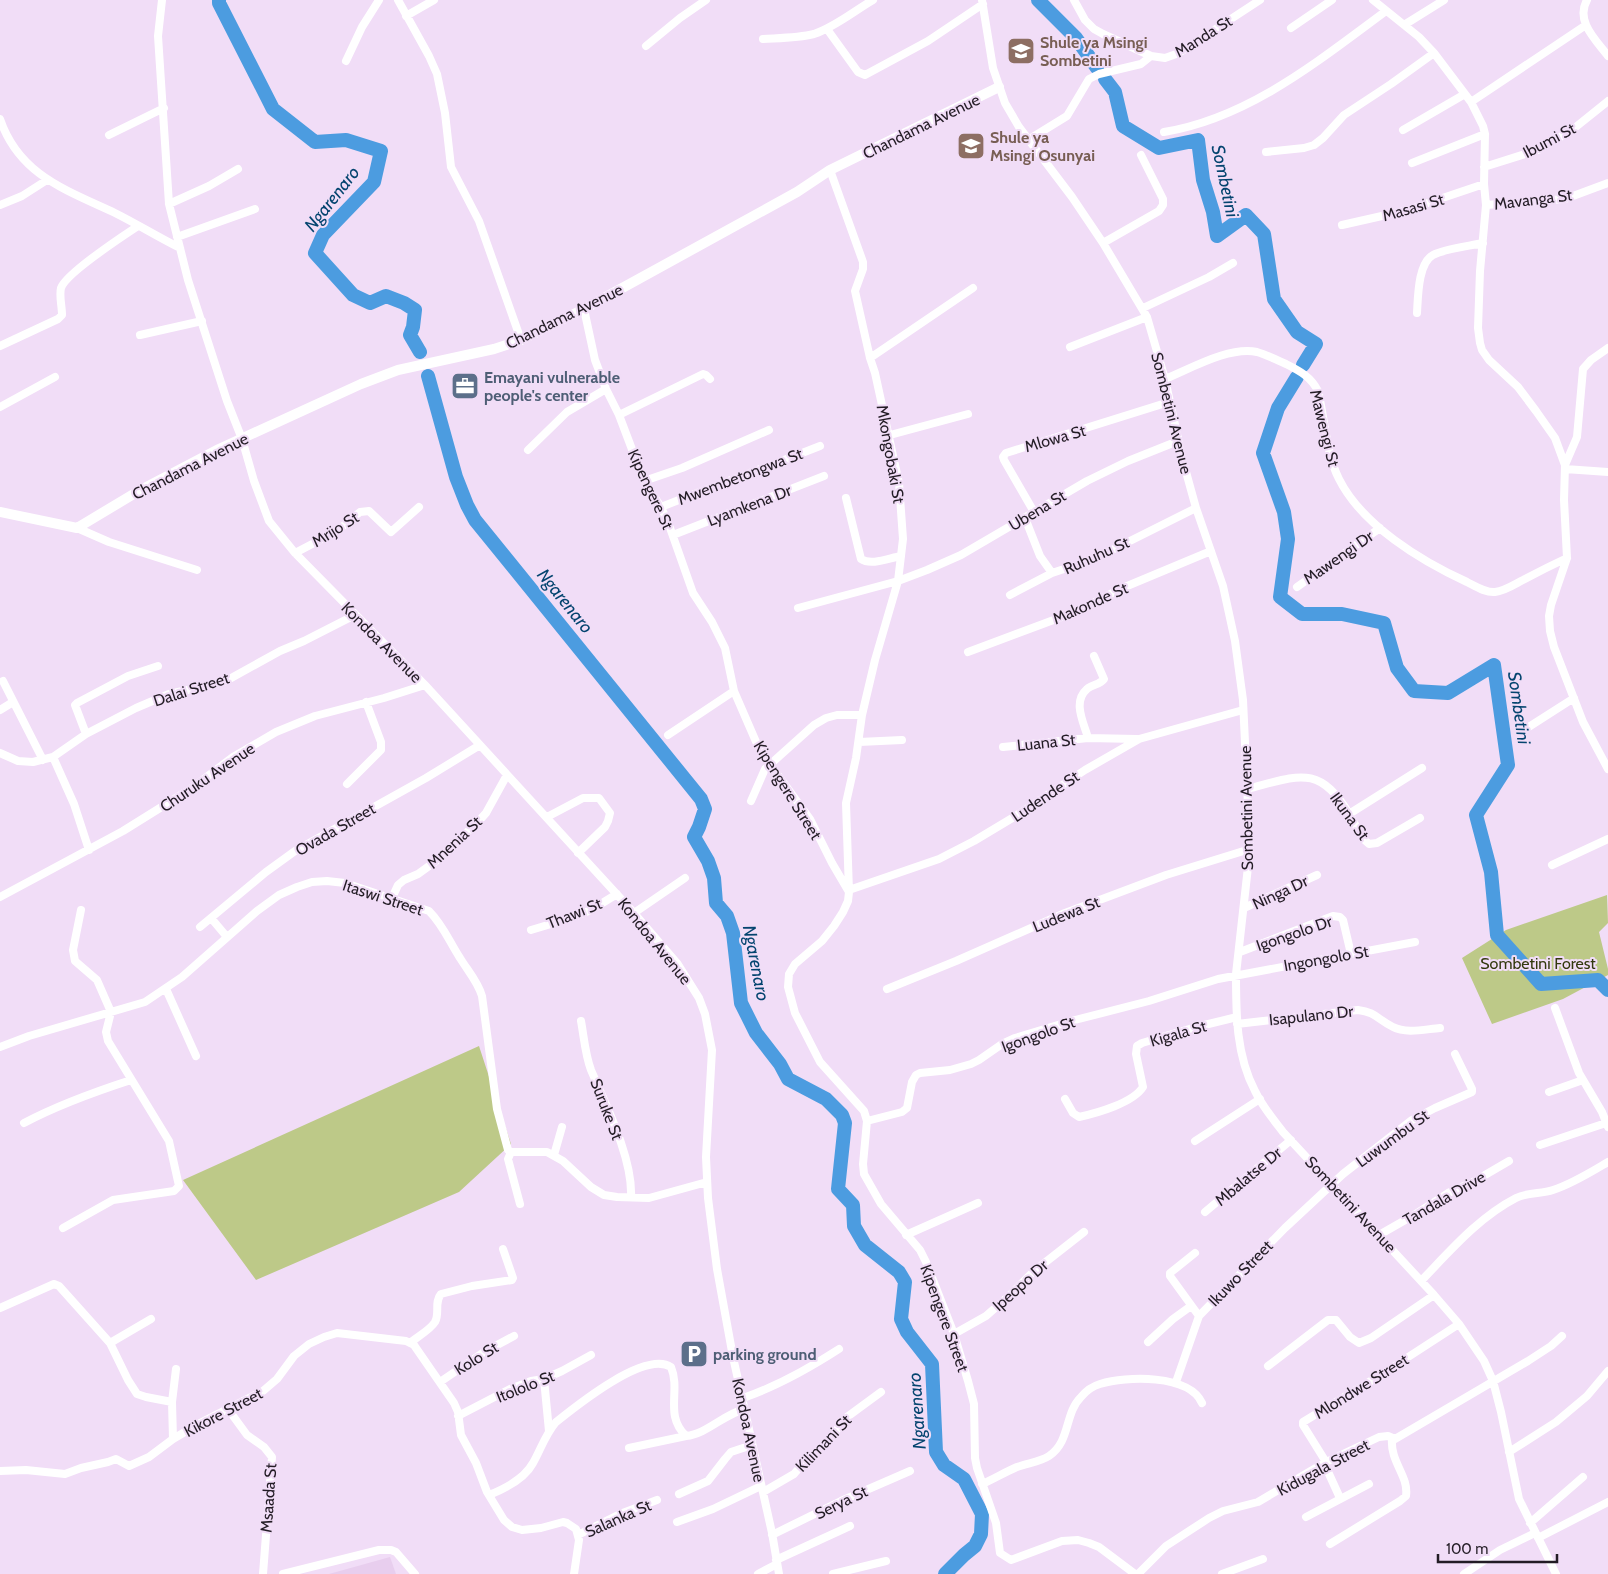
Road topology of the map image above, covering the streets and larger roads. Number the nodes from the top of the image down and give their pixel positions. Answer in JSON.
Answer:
{"nodes":[{"id":1,"x":162,"y":0,"type":"edge"},
{"id":2,"x":379,"y":0,"type":"edge"},
{"id":3,"x":398,"y":0,"type":"edge"},
{"id":4,"x":434,"y":0,"type":"edge"},
{"id":5,"x":706,"y":0,"type":"edge"},
{"id":6,"x":872,"y":0,"type":"edge"},
{"id":7,"x":1074,"y":0,"type":"edge"},
{"id":8,"x":1332,"y":0,"type":"edge"},
{"id":9,"x":1373,"y":0,"type":"edge"},
{"id":10,"x":1444,"y":0,"type":"edge"},
{"id":11,"x":1587,"y":0,"type":"edge"},
{"id":12,"x":1255,"y":1,"type":"edge"},
{"id":13,"x":982,"y":2,"type":"edge"},
{"id":14,"x":1386,"y":11,"type":"junction"},
{"id":15,"x":406,"y":16,"type":"junction"},
{"id":16,"x":1404,"y":25,"type":"junction"},
{"id":17,"x":1586,"y":25,"type":"junction"},
{"id":18,"x":827,"y":28,"type":"junction"},
{"id":19,"x":1291,"y":28,"type":"dead end"},
{"id":20,"x":763,"y":39,"type":"dead end"},
{"id":21,"x":646,"y":46,"type":"dead end"},
{"id":22,"x":1434,"y":53,"type":"junction"},
{"id":23,"x":1151,"y":56,"type":"junction"},
{"id":24,"x":1608,"y":56,"type":"edge"},
{"id":25,"x":346,"y":61,"type":"dead end"},
{"id":26,"x":999,"y":86,"type":"junction"},
{"id":27,"x":1465,"y":94,"type":"junction"},
{"id":28,"x":1608,"y":101,"type":"edge"},
{"id":29,"x":1471,"y":102,"type":"junction"},
{"id":30,"x":164,"y":108,"type":"junction"},
{"id":31,"x":0,"y":119,"type":"edge"},
{"id":32,"x":1403,"y":130,"type":"dead end"},
{"id":33,"x":1164,"y":132,"type":"dead end"},
{"id":34,"x":1485,"y":134,"type":"junction"},
{"id":35,"x":109,"y":135,"type":"dead end"},
{"id":36,"x":3,"y":138,"type":"edge"},
{"id":37,"x":1028,"y":140,"type":"junction"},
{"id":38,"x":1266,"y":152,"type":"dead end"},
{"id":39,"x":1141,"y":155,"type":"dead end"},
{"id":40,"x":1412,"y":163,"type":"dead end"},
{"id":41,"x":1484,"y":167,"type":"junction"},
{"id":42,"x":238,"y":169,"type":"dead end"},
{"id":43,"x":830,"y":170,"type":"junction"},
{"id":44,"x":48,"y":180,"type":"junction"},
{"id":45,"x":1608,"y":182,"type":"edge"},
{"id":46,"x":1484,"y":184,"type":"junction"},
{"id":47,"x":170,"y":204,"type":"junction"},
{"id":48,"x":0,"y":205,"type":"edge"},
{"id":49,"x":1486,"y":205,"type":"junction"},
{"id":50,"x":255,"y":209,"type":"dead end"},
{"id":51,"x":1342,"y":225,"type":"dead end"},
{"id":52,"x":138,"y":226,"type":"junction"},
{"id":53,"x":177,"y":237,"type":"junction"},
{"id":54,"x":1103,"y":243,"type":"junction"},
{"id":55,"x":1483,"y":243,"type":"junction"},
{"id":56,"x":180,"y":248,"type":"junction"},
{"id":57,"x":1233,"y":263,"type":"dead end"},
{"id":58,"x":974,"y":288,"type":"dead end"},
{"id":59,"x":1143,"y":308,"type":"junction"},
{"id":60,"x":584,"y":309,"type":"junction"},
{"id":61,"x":1416,"y":313,"type":"dead end"},
{"id":62,"x":1147,"y":317,"type":"junction"},
{"id":63,"x":202,"y":321,"type":"junction"},
{"id":64,"x":140,"y":335,"type":"dead end"},
{"id":65,"x":521,"y":340,"type":"junction"},
{"id":66,"x":0,"y":346,"type":"edge"},
{"id":67,"x":1070,"y":347,"type":"dead end"},
{"id":68,"x":1608,"y":348,"type":"edge"},
{"id":69,"x":870,"y":358,"type":"junction"},
{"id":70,"x":55,"y":377,"type":"dead end"},
{"id":71,"x":710,"y":379,"type":"dead end"},
{"id":72,"x":1165,"y":379,"type":"junction"},
{"id":73,"x":606,"y":389,"type":"junction"},
{"id":74,"x":1169,"y":402,"type":"junction"},
{"id":75,"x":0,"y":407,"type":"edge"},
{"id":76,"x":968,"y":414,"type":"dead end"},
{"id":77,"x":619,"y":415,"type":"junction"},
{"id":78,"x":769,"y":430,"type":"dead end"},
{"id":79,"x":890,"y":435,"type":"junction"},
{"id":80,"x":242,"y":439,"type":"junction"},
{"id":81,"x":1178,"y":441,"type":"junction"},
{"id":82,"x":820,"y":446,"type":"dead end"},
{"id":83,"x":528,"y":450,"type":"dead end"},
{"id":84,"x":1565,"y":467,"type":"junction"},
{"id":85,"x":1608,"y":472,"type":"edge"},
{"id":86,"x":824,"y":476,"type":"dead end"},
{"id":87,"x":644,"y":481,"type":"junction"},
{"id":88,"x":846,"y":498,"type":"dead end"},
{"id":89,"x":419,"y":507,"type":"dead end"},
{"id":90,"x":661,"y":507,"type":"junction"},
{"id":91,"x":1196,"y":508,"type":"junction"},
{"id":92,"x":0,"y":512,"type":"edge"},
{"id":93,"x":1034,"y":512,"type":"junction"},
{"id":94,"x":1025,"y":518,"type":"junction"},
{"id":95,"x":77,"y":528,"type":"junction"},
{"id":96,"x":1380,"y":528,"type":"junction"},
{"id":97,"x":673,"y":535,"type":"junction"},
{"id":98,"x":1211,"y":551,"type":"junction"},
{"id":99,"x":295,"y":553,"type":"junction"},
{"id":100,"x":901,"y":556,"type":"junction"},
{"id":101,"x":1567,"y":558,"type":"junction"},
{"id":102,"x":198,"y":570,"type":"dead end"},
{"id":103,"x":1052,"y":573,"type":"junction"},
{"id":104,"x":898,"y":581,"type":"junction"},
{"id":105,"x":1297,"y":587,"type":"dead end"},
{"id":106,"x":1010,"y":595,"type":"dead end"},
{"id":107,"x":798,"y":608,"type":"dead end"},
{"id":108,"x":355,"y":615,"type":"junction"},
{"id":109,"x":720,"y":637,"type":"joint"},
{"id":110,"x":968,"y":652,"type":"dead end"},
{"id":111,"x":1094,"y":656,"type":"dead end"},
{"id":112,"x":158,"y":666,"type":"dead end"},
{"id":113,"x":3,"y":681,"type":"dead end"},
{"id":114,"x":425,"y":685,"type":"junction"},
{"id":115,"x":734,"y":691,"type":"junction"},
{"id":116,"x":1574,"y":698,"type":"junction"},
{"id":117,"x":12,"y":702,"type":"junction"},
{"id":118,"x":366,"y":702,"type":"junction"},
{"id":119,"x":0,"y":710,"type":"edge"},
{"id":120,"x":1243,"y":710,"type":"junction"},
{"id":121,"x":862,"y":714,"type":"junction"},
{"id":122,"x":1521,"y":732,"type":"dead end"},
{"id":123,"x":86,"y":734,"type":"junction"},
{"id":124,"x":668,"y":735,"type":"dead end"},
{"id":125,"x":1088,"y":738,"type":"junction"},
{"id":126,"x":1139,"y":739,"type":"junction"},
{"id":127,"x":902,"y":740,"type":"dead end"},
{"id":128,"x":859,"y":742,"type":"junction"},
{"id":129,"x":480,"y":745,"type":"junction"},
{"id":130,"x":1003,"y":747,"type":"dead end"},
{"id":131,"x":0,"y":752,"type":"edge"},
{"id":132,"x":53,"y":756,"type":"junction"},
{"id":133,"x":43,"y":760,"type":"junction"},
{"id":134,"x":770,"y":765,"type":"junction"},
{"id":135,"x":1422,"y":768,"type":"dead end"},
{"id":136,"x":1608,"y":769,"type":"edge"},
{"id":137,"x":507,"y":775,"type":"junction"},
{"id":138,"x":347,"y":784,"type":"dead end"},
{"id":139,"x":1247,"y":789,"type":"junction"},
{"id":140,"x":751,"y":801,"type":"dead end"},
{"id":141,"x":1349,"y":814,"type":"junction"},
{"id":142,"x":547,"y":818,"type":"junction"},
{"id":143,"x":1420,"y":818,"type":"dead end"},
{"id":144,"x":1608,"y":839,"type":"edge"},
{"id":145,"x":1250,"y":848,"type":"junction"},
{"id":146,"x":89,"y":850,"type":"junction"},
{"id":147,"x":578,"y":853,"type":"junction"},
{"id":148,"x":1552,"y":865,"type":"dead end"},
{"id":149,"x":1316,"y":875,"type":"dead end"},
{"id":150,"x":685,"y":878,"type":"dead end"},
{"id":151,"x":849,"y":891,"type":"junction"},
{"id":152,"x":617,"y":894,"type":"junction"},
{"id":153,"x":0,"y":897,"type":"edge"},
{"id":154,"x":392,"y":898,"type":"junction"},
{"id":155,"x":1244,"y":908,"type":"junction"},
{"id":156,"x":81,"y":910,"type":"dead end"},
{"id":157,"x":634,"y":913,"type":"junction"},
{"id":158,"x":211,"y":918,"type":"junction"},
{"id":159,"x":200,"y":927,"type":"dead end"},
{"id":160,"x":531,"y":930,"type":"dead end"},
{"id":161,"x":227,"y":937,"type":"junction"},
{"id":162,"x":1415,"y":942,"type":"dead end"},
{"id":163,"x":1240,"y":952,"type":"junction"},
{"id":164,"x":1350,"y":954,"type":"junction"},
{"id":165,"x":1236,"y":974,"type":"junction"},
{"id":166,"x":166,"y":989,"type":"junction"},
{"id":167,"x":886,"y":989,"type":"dead end"},
{"id":168,"x":1555,"y":1008,"type":"dead end"},
{"id":169,"x":111,"y":1012,"type":"junction"},
{"id":170,"x":1237,"y":1020,"type":"junction"},
{"id":171,"x":581,"y":1021,"type":"dead end"},
{"id":172,"x":1440,"y":1028,"type":"dead end"},
{"id":173,"x":0,"y":1047,"type":"edge"},
{"id":174,"x":1455,"y":1054,"type":"dead end"},
{"id":175,"x":196,"y":1056,"type":"dead end"},
{"id":176,"x":131,"y":1080,"type":"junction"},
{"id":177,"x":1583,"y":1080,"type":"junction"},
{"id":178,"x":1549,"y":1092,"type":"dead end"},
{"id":179,"x":1065,"y":1099,"type":"dead end"},
{"id":180,"x":1260,"y":1099,"type":"junction"},
{"id":181,"x":867,"y":1121,"type":"junction"},
{"id":182,"x":24,"y":1123,"type":"dead end"},
{"id":183,"x":1607,"y":1125,"type":"edge"},
{"id":184,"x":562,"y":1127,"type":"dead end"},
{"id":185,"x":1291,"y":1140,"type":"junction"},
{"id":186,"x":1195,"y":1141,"type":"dead end"},
{"id":187,"x":1540,"y":1145,"type":"dead end"},
{"id":188,"x":511,"y":1152,"type":"junction"},
{"id":189,"x":554,"y":1155,"type":"junction"},
{"id":190,"x":1509,"y":1161,"type":"dead end"},
{"id":191,"x":1607,"y":1166,"type":"edge"},
{"id":192,"x":707,"y":1182,"type":"junction"},
{"id":193,"x":1332,"y":1183,"type":"junction"},
{"id":194,"x":631,"y":1197,"type":"junction"},
{"id":195,"x":978,"y":1203,"type":"dead end"},
{"id":196,"x":520,"y":1204,"type":"dead end"},
{"id":197,"x":1205,"y":1212,"type":"dead end"},
{"id":198,"x":62,"y":1228,"type":"dead end"},
{"id":199,"x":1084,"y":1232,"type":"dead end"},
{"id":200,"x":906,"y":1235,"type":"junction"},
{"id":201,"x":1379,"y":1235,"type":"junction"},
{"id":202,"x":503,"y":1249,"type":"dead end"},
{"id":203,"x":1195,"y":1253,"type":"dead end"},
{"id":204,"x":1421,"y":1281,"type":"junction"},
{"id":205,"x":1434,"y":1295,"type":"junction"},
{"id":206,"x":1191,"y":1306,"type":"junction"},
{"id":207,"x":0,"y":1308,"type":"edge"},
{"id":208,"x":1199,"y":1316,"type":"junction"},
{"id":209,"x":151,"y":1319,"type":"dead end"},
{"id":210,"x":1459,"y":1324,"type":"junction"},
{"id":211,"x":954,"y":1334,"type":"junction"},
{"id":212,"x":514,"y":1336,"type":"dead end"},
{"id":213,"x":1562,"y":1336,"type":"dead end"},
{"id":214,"x":110,"y":1342,"type":"junction"},
{"id":215,"x":410,"y":1342,"type":"junction"},
{"id":216,"x":1148,"y":1342,"type":"dead end"},
{"id":217,"x":839,"y":1349,"type":"dead end"},
{"id":218,"x":591,"y":1355,"type":"dead end"},
{"id":219,"x":1268,"y":1366,"type":"dead end"},
{"id":220,"x":176,"y":1369,"type":"dead end"},
{"id":221,"x":1608,"y":1371,"type":"edge"},
{"id":222,"x":544,"y":1380,"type":"junction"},
{"id":223,"x":1493,"y":1381,"type":"junction"},
{"id":224,"x":440,"y":1382,"type":"junction"},
{"id":225,"x":1176,"y":1382,"type":"junction"},
{"id":226,"x":881,"y":1392,"type":"dead end"},
{"id":227,"x":743,"y":1398,"type":"junction"},
{"id":228,"x":172,"y":1402,"type":"junction"},
{"id":229,"x":1202,"y":1403,"type":"dead end"},
{"id":230,"x":745,"y":1409,"type":"junction"},
{"id":231,"x":228,"y":1410,"type":"junction"},
{"id":232,"x":458,"y":1416,"type":"junction"},
{"id":233,"x":549,"y":1431,"type":"junction"},
{"id":234,"x":686,"y":1436,"type":"junction"},
{"id":235,"x":173,"y":1439,"type":"junction"},
{"id":236,"x":1392,"y":1439,"type":"junction"},
{"id":237,"x":752,"y":1445,"type":"junction"},
{"id":238,"x":628,"y":1448,"type":"dead end"},
{"id":239,"x":1508,"y":1452,"type":"junction"},
{"id":240,"x":1325,"y":1462,"type":"junction"},
{"id":241,"x":0,"y":1471,"type":"edge"},
{"id":242,"x":910,"y":1472,"type":"dead end"},
{"id":243,"x":1582,"y":1477,"type":"dead end"},
{"id":244,"x":982,"y":1484,"type":"junction"},
{"id":245,"x":1369,"y":1484,"type":"dead end"},
{"id":246,"x":762,"y":1489,"type":"junction"},
{"id":247,"x":679,"y":1494,"type":"dead end"},
{"id":248,"x":489,"y":1495,"type":"junction"},
{"id":249,"x":1340,"y":1498,"type":"junction"},
{"id":250,"x":657,"y":1500,"type":"dead end"},
{"id":251,"x":1608,"y":1502,"type":"edge"},
{"id":252,"x":1306,"y":1517,"type":"dead end"},
{"id":253,"x":677,"y":1522,"type":"dead end"},
{"id":254,"x":1530,"y":1523,"type":"junction"},
{"id":255,"x":850,"y":1526,"type":"dead end"},
{"id":256,"x":578,"y":1535,"type":"junction"},
{"id":257,"x":772,"y":1536,"type":"junction"},
{"id":258,"x":1536,"y":1536,"type":"junction"},
{"id":259,"x":1330,"y":1544,"type":"dead end"},
{"id":260,"x":1263,"y":1559,"type":"dead end"},
{"id":261,"x":886,"y":1561,"type":"dead end"},
{"id":262,"x":777,"y":1562,"type":"junction"},
{"id":263,"x":263,"y":1574,"type":"edge"},
{"id":264,"x":283,"y":1574,"type":"edge"},
{"id":265,"x":415,"y":1574,"type":"edge"},
{"id":266,"x":574,"y":1574,"type":"edge"},
{"id":267,"x":758,"y":1574,"type":"edge"},
{"id":268,"x":779,"y":1574,"type":"edge"},
{"id":269,"x":833,"y":1574,"type":"edge"},
{"id":270,"x":1136,"y":1574,"type":"edge"},
{"id":271,"x":1222,"y":1574,"type":"edge"},
{"id":272,"x":1464,"y":1574,"type":"edge"},
{"id":273,"x":1556,"y":1574,"type":"edge"}],
"edges":[{"from":1,"to":30,"type":"street","name":"Kondoa Avenue"},
{"from":2,"to":25,"type":"street"},
{"from":3,"to":15,"type":"street"},
{"from":4,"to":15,"type":"street"},
{"from":5,"to":21,"type":"street"},
{"from":6,"to":18,"type":"street"},
{"from":7,"to":23,"type":"street","name":"Manda St"},
{"from":8,"to":19,"type":"street"},
{"from":9,"to":14,"type":"street"},
{"from":10,"to":16,"type":"street"},
{"from":11,"to":17,"type":"street"},
{"from":12,"to":23,"type":"street","name":"Manda St"},
{"from":13,"to":18,"type":"street"},
{"from":13,"to":26,"type":"street","name":"Sombetini Avenue"},
{"from":14,"to":16,"type":"street"},
{"from":14,"to":33,"type":"street"},
{"from":15,"to":65,"type":"street"},
{"from":16,"to":22,"type":"street"},
{"from":17,"to":24,"type":"street"},
{"from":17,"to":29,"type":"street"},
{"from":18,"to":20,"type":"street"},
{"from":22,"to":27,"type":"street"},
{"from":22,"to":38,"type":"street"},
{"from":23,"to":37,"type":"street"},
{"from":26,"to":37,"type":"street","name":"Sombetini Avenue"},
{"from":26,"to":43,"type":"street","name":"Chandama Avenue"},
{"from":27,"to":29,"type":"street"},
{"from":27,"to":32,"type":"street"},
{"from":28,"to":41,"type":"street","name":"Ibumi St"},
{"from":29,"to":34,"type":"street"},
{"from":30,"to":35,"type":"street"},
{"from":30,"to":47,"type":"street","name":"Kondoa Avenue"},
{"from":31,"to":36,"type":"street"},
{"from":34,"to":40,"type":"street"},
{"from":34,"to":41,"type":"street"},
{"from":36,"to":44,"type":"street"},
{"from":37,"to":54,"type":"street","name":"Sombetini Avenue"},
{"from":39,"to":54,"type":"street"},
{"from":41,"to":46,"type":"street"},
{"from":42,"to":47,"type":"street"},
{"from":43,"to":60,"type":"street","name":"Chandama Avenue"},
{"from":43,"to":69,"type":"street","name":"Mkongobaki St"},
{"from":44,"to":48,"type":"street"},
{"from":44,"to":52,"type":"street"},
{"from":45,"to":49,"type":"street","name":"Mavanga St"},
{"from":46,"to":49,"type":"street"},
{"from":46,"to":51,"type":"street","name":"Masasi St"},
{"from":47,"to":53,"type":"street","name":"Kondoa Avenue"},
{"from":49,"to":55,"type":"street"},
{"from":50,"to":53,"type":"street"},
{"from":52,"to":56,"type":"street"},
{"from":52,"to":66,"type":"street"},
{"from":53,"to":56,"type":"street","name":"Kondoa Avenue"},
{"from":54,"to":59,"type":"street","name":"Sombetini Avenue"},
{"from":55,"to":61,"type":"street"},
{"from":55,"to":84,"type":"street"},
{"from":56,"to":63,"type":"street","name":"Kondoa Avenue"},
{"from":57,"to":59,"type":"street"},
{"from":58,"to":69,"type":"street"},
{"from":59,"to":62,"type":"street","name":"Sombetini Avenue"},
{"from":60,"to":65,"type":"street","name":"Chandama Avenue"},
{"from":60,"to":73,"type":"street","name":"Kipengere St"},
{"from":62,"to":67,"type":"street"},
{"from":62,"to":72,"type":"street","name":"Sombetini Avenue"},
{"from":63,"to":64,"type":"street"},
{"from":63,"to":80,"type":"street","name":"Kondoa Avenue"},
{"from":65,"to":80,"type":"street","name":"Chandama Avenue"},
{"from":68,"to":84,"type":"street"},
{"from":69,"to":79,"type":"street","name":"Mkongobaki St"},
{"from":70,"to":75,"type":"street"},
{"from":71,"to":77,"type":"street"},
{"from":72,"to":74,"type":"street","name":"Sombetini Avenue"},
{"from":72,"to":96,"type":"street","name":"Mawengi St"},
{"from":73,"to":77,"type":"street","name":"Kipengere St"},
{"from":73,"to":83,"type":"street"},
{"from":74,"to":81,"type":"street","name":"Sombetini Avenue"},
{"from":74,"to":93,"type":"street","name":"Mlowa St"},
{"from":76,"to":79,"type":"street"},
{"from":77,"to":87,"type":"street","name":"Kipengere St"},
{"from":78,"to":87,"type":"street"},
{"from":79,"to":100,"type":"street","name":"Mkongobaki St"},
{"from":80,"to":95,"type":"street","name":"Chandama Avenue"},
{"from":80,"to":99,"type":"street","name":"Kondoa Avenue"},
{"from":81,"to":91,"type":"street","name":"Sombetini Avenue"},
{"from":81,"to":93,"type":"street","name":"Ubena St"},
{"from":82,"to":90,"type":"street","name":"Mwembetongwa St"},
{"from":84,"to":85,"type":"street"},
{"from":84,"to":101,"type":"street"},
{"from":86,"to":97,"type":"street","name":"Lyamkena Dr"},
{"from":87,"to":90,"type":"street","name":"Kipengere St"},
{"from":88,"to":100,"type":"street"},
{"from":89,"to":99,"type":"street","name":"Mrijo St"},
{"from":90,"to":97,"type":"street","name":"Kipengere St"},
{"from":91,"to":98,"type":"street","name":"Sombetini Avenue"},
{"from":91,"to":103,"type":"street","name":"Ruhuhu St"},
{"from":92,"to":95,"type":"street"},
{"from":93,"to":94,"type":"street","name":"Ubena St"},
{"from":94,"to":103,"type":"street","name":"Ruhuhu St"},
{"from":94,"to":104,"type":"street","name":"Ubena St"},
{"from":95,"to":102,"type":"street"},
{"from":96,"to":101,"type":"street","name":"Mawengi St"},
{"from":96,"to":105,"type":"street","name":"Mawengi Dr"},
{"from":97,"to":109,"type":"street","name":"Kipengere St"},
{"from":98,"to":110,"type":"street","name":"Makonde St"},
{"from":98,"to":120,"type":"street","name":"Sombetini Avenue"},
{"from":99,"to":108,"type":"street","name":"Kondoa Avenue"},
{"from":100,"to":104,"type":"street","name":"Mkongobaki St"},
{"from":101,"to":116,"type":"street"},
{"from":103,"to":106,"type":"street"},
{"from":104,"to":107,"type":"street","name":"Ubena St"},
{"from":104,"to":121,"type":"street","name":"Mkongobaki St"},
{"from":108,"to":114,"type":"street","name":"Kondoa Avenue"},
{"from":108,"to":123,"type":"street","name":"Dalai Street"},
{"from":109,"to":115,"type":"street","name":"Kipengere Street"},
{"from":111,"to":125,"type":"street","name":"Luana St"},
{"from":112,"to":123,"type":"street"},
{"from":113,"to":117,"type":"street"},
{"from":114,"to":118,"type":"street","name":"Churuku Avenue"},
{"from":114,"to":129,"type":"street","name":"Kondoa Avenue"},
{"from":115,"to":124,"type":"street"},
{"from":115,"to":134,"type":"street","name":"Kipengere Street"},
{"from":116,"to":122,"type":"street"},
{"from":116,"to":136,"type":"street"},
{"from":117,"to":119,"type":"street"},
{"from":117,"to":133,"type":"street"},
{"from":118,"to":138,"type":"street"},
{"from":118,"to":146,"type":"street","name":"Churuku Avenue"},
{"from":120,"to":126,"type":"street","name":"Ludende St"},
{"from":120,"to":139,"type":"street","name":"Sombetini Avenue"},
{"from":121,"to":128,"type":"street","name":"Mkongobaki St"},
{"from":121,"to":134,"type":"street"},
{"from":123,"to":132,"type":"street","name":"Dalai Street"},
{"from":125,"to":126,"type":"street","name":"Luana St"},
{"from":125,"to":130,"type":"street","name":"Luana St"},
{"from":126,"to":151,"type":"street","name":"Ludende St"},
{"from":127,"to":128,"type":"street"},
{"from":128,"to":151,"type":"street","name":"Mkongobaki St"},
{"from":129,"to":137,"type":"street","name":"Kondoa Avenue"},
{"from":129,"to":158,"type":"street","name":"Ovada Street"},
{"from":131,"to":133,"type":"street","name":"Dalai Street"},
{"from":132,"to":133,"type":"street","name":"Dalai Street"},
{"from":132,"to":146,"type":"street"},
{"from":134,"to":140,"type":"street"},
{"from":134,"to":151,"type":"street","name":"Kipengere Street"},
{"from":135,"to":141,"type":"street"},
{"from":137,"to":142,"type":"street","name":"Kondoa Avenue"},
{"from":137,"to":154,"type":"street","name":"Mnenia St"},
{"from":139,"to":141,"type":"street","name":"Ikuna St"},
{"from":139,"to":145,"type":"street","name":"Sombetini Avenue"},
{"from":141,"to":143,"type":"street","name":"Ikuna St"},
{"from":142,"to":147,"type":"street","name":"Kondoa Avenue"},
{"from":142,"to":147,"type":"street"},
{"from":144,"to":148,"type":"street"},
{"from":145,"to":155,"type":"street","name":"Sombetini Avenue"},
{"from":145,"to":167,"type":"street","name":"Ludewa St"},
{"from":146,"to":153,"type":"street","name":"Churuku Avenue"},
{"from":147,"to":152,"type":"street","name":"Kondoa Avenue"},
{"from":149,"to":155,"type":"street","name":"Ninga Dr"},
{"from":150,"to":157,"type":"street"},
{"from":151,"to":181,"type":"street"},
{"from":152,"to":157,"type":"street","name":"Kondoa Avenue"},
{"from":152,"to":160,"type":"street","name":"Thawi St"},
{"from":154,"to":161,"type":"street","name":"Itaswi Street"},
{"from":154,"to":188,"type":"street","name":"Itaswi Street"},
{"from":155,"to":163,"type":"street","name":"Sombetini Avenue"},
{"from":156,"to":169,"type":"street"},
{"from":157,"to":192,"type":"street","name":"Kondoa Avenue"},
{"from":158,"to":159,"type":"street","name":"Ovada Street"},
{"from":158,"to":161,"type":"street"},
{"from":161,"to":166,"type":"street","name":"Itaswi Street"},
{"from":162,"to":164,"type":"street","name":"Ingongolo St"},
{"from":163,"to":164,"type":"street","name":"Igongolo Dr"},
{"from":163,"to":165,"type":"street","name":"Sombetini Avenue"},
{"from":164,"to":165,"type":"street","name":"Ingongolo St"},
{"from":165,"to":170,"type":"street","name":"Sombetini Avenue"},
{"from":165,"to":181,"type":"street","name":"Igongolo St"},
{"from":166,"to":169,"type":"street","name":"Itaswi Street"},
{"from":166,"to":175,"type":"street"},
{"from":168,"to":177,"type":"street"},
{"from":169,"to":173,"type":"street","name":"Itaswi Street"},
{"from":169,"to":176,"type":"street"},
{"from":170,"to":172,"type":"street","name":"Isapulano Dr"},
{"from":170,"to":179,"type":"street","name":"Kigala St"},
{"from":170,"to":180,"type":"street","name":"Sombetini Avenue"},
{"from":171,"to":194,"type":"street","name":"Suruke St"},
{"from":174,"to":193,"type":"street","name":"Luwumbu St"},
{"from":176,"to":182,"type":"street"},
{"from":176,"to":198,"type":"street"},
{"from":177,"to":178,"type":"street"},
{"from":177,"to":183,"type":"street"},
{"from":180,"to":185,"type":"street","name":"Sombetini Avenue"},
{"from":180,"to":186,"type":"street"},
{"from":181,"to":200,"type":"street","name":"Kipengere Street"},
{"from":183,"to":187,"type":"street"},
{"from":184,"to":189,"type":"street"},
{"from":185,"to":193,"type":"street","name":"Sombetini Avenue"},
{"from":185,"to":197,"type":"street","name":"Mbalatse Dr"},
{"from":188,"to":189,"type":"street"},
{"from":188,"to":196,"type":"street","name":"Itaswi Street"},
{"from":189,"to":194,"type":"street"},
{"from":190,"to":201,"type":"street","name":"Tandala Drive"},
{"from":191,"to":204,"type":"street"},
{"from":192,"to":194,"type":"street"},
{"from":192,"to":227,"type":"street","name":"Kondoa Avenue"},
{"from":193,"to":201,"type":"street","name":"Sombetini Avenue"},
{"from":193,"to":208,"type":"street","name":"Ikuwo Street"},
{"from":195,"to":200,"type":"street"},
{"from":199,"to":211,"type":"street","name":"Ipeopo Dr"},
{"from":200,"to":211,"type":"street","name":"Kipengere Street"},
{"from":201,"to":204,"type":"street","name":"Sombetini Avenue"},
{"from":202,"to":215,"type":"street"},
{"from":203,"to":206,"type":"street"},
{"from":204,"to":205,"type":"street","name":"Sombetini Avenue"},
{"from":205,"to":210,"type":"street","name":"Sombetini Avenue"},
{"from":205,"to":219,"type":"street"},
{"from":206,"to":208,"type":"street"},
{"from":206,"to":216,"type":"street"},
{"from":207,"to":214,"type":"street"},
{"from":208,"to":225,"type":"street","name":"Ikuwo Street"},
{"from":209,"to":214,"type":"street"},
{"from":210,"to":223,"type":"street","name":"Sombetini Avenue"},
{"from":210,"to":240,"type":"street","name":"Mlondwe Street"},
{"from":211,"to":244,"type":"street","name":"Kipengere Street"},
{"from":212,"to":224,"type":"street","name":"Kolo St"},
{"from":213,"to":223,"type":"street","name":"Kidugala Street"},
{"from":214,"to":228,"type":"street"},
{"from":215,"to":224,"type":"street"},
{"from":215,"to":231,"type":"street","name":"Kikore Street"},
{"from":217,"to":227,"type":"street"},
{"from":218,"to":222,"type":"street","name":"Itololo St"},
{"from":220,"to":228,"type":"street"},
{"from":221,"to":239,"type":"street"},
{"from":222,"to":232,"type":"street","name":"Itololo St"},
{"from":222,"to":233,"type":"street"},
{"from":223,"to":236,"type":"street","name":"Kidugala Street"},
{"from":223,"to":239,"type":"street","name":"Sombetini Avenue"},
{"from":224,"to":232,"type":"street"},
{"from":225,"to":229,"type":"street"},
{"from":225,"to":244,"type":"street"},
{"from":226,"to":246,"type":"street","name":"Kilimani St"},
{"from":227,"to":230,"type":"street","name":"Kondoa Avenue"},
{"from":228,"to":235,"type":"street"},
{"from":230,"to":234,"type":"street"},
{"from":230,"to":237,"type":"street","name":"Kondoa Avenue"},
{"from":231,"to":235,"type":"street","name":"Kikore Street"},
{"from":231,"to":263,"type":"street","name":"Msaada St"},
{"from":232,"to":248,"type":"street"},
{"from":233,"to":234,"type":"street"},
{"from":233,"to":248,"type":"street"},
{"from":234,"to":238,"type":"street"},
{"from":235,"to":241,"type":"street","name":"Kikore Street"},
{"from":236,"to":240,"type":"street","name":"Kidugala Street"},
{"from":236,"to":259,"type":"street"},
{"from":237,"to":246,"type":"street","name":"Kondoa Avenue"},
{"from":237,"to":247,"type":"street"},
{"from":239,"to":254,"type":"street","name":"Sombetini Avenue"},
{"from":240,"to":249,"type":"street"},
{"from":240,"to":270,"type":"street","name":"Kidugala Street"},
{"from":242,"to":257,"type":"street","name":"Serya St"},
{"from":243,"to":254,"type":"street"},
{"from":244,"to":270,"type":"street","name":"Kipengere Street"},
{"from":245,"to":249,"type":"street"},
{"from":246,"to":253,"type":"street","name":"Kilimani St"},
{"from":246,"to":257,"type":"street","name":"Kondoa Avenue"},
{"from":248,"to":256,"type":"street"},
{"from":249,"to":252,"type":"street"},
{"from":250,"to":256,"type":"street","name":"Salanka St"},
{"from":251,"to":258,"type":"street"},
{"from":254,"to":258,"type":"street","name":"Sombetini Avenue"},
{"from":255,"to":262,"type":"street"},
{"from":256,"to":266,"type":"street"},
{"from":257,"to":262,"type":"street","name":"Kondoa Avenue"},
{"from":258,"to":272,"type":"street"},
{"from":258,"to":273,"type":"street","name":"Sombetini Avenue"},
{"from":260,"to":271,"type":"street"},
{"from":261,"to":269,"type":"street"},
{"from":262,"to":267,"type":"street"},
{"from":262,"to":268,"type":"street","name":"Kondoa Avenue"},
{"from":264,"to":265,"type":"street"}]}
